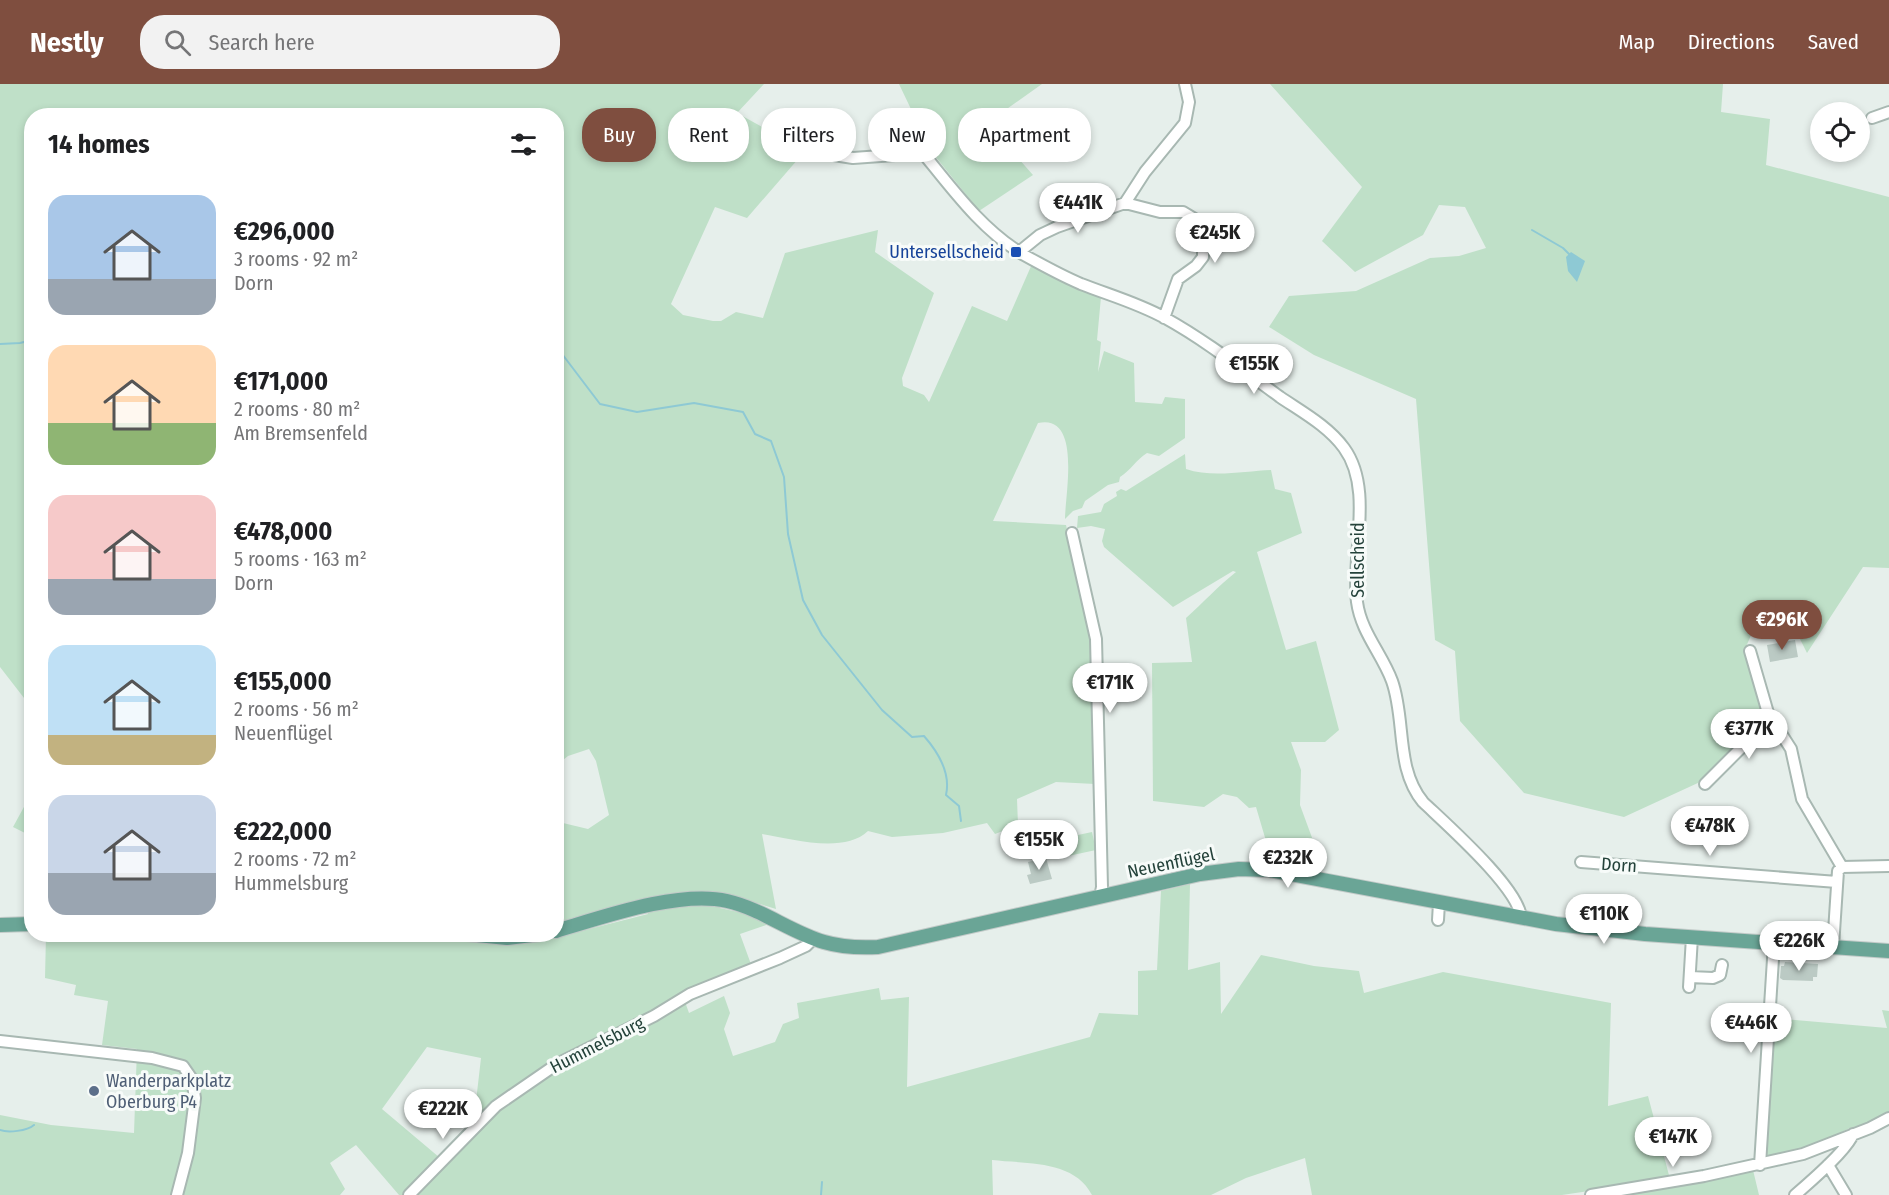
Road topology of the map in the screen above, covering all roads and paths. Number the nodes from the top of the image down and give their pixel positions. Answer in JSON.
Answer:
{"nodes":[{"id":1,"x":1185,"y":84,"type":"edge"},
{"id":2,"x":1889,"y":112,"type":"edge"},
{"id":3,"x":1872,"y":118,"type":"dead end"},
{"id":4,"x":856,"y":158,"type":"edge"},
{"id":5,"x":1125,"y":203,"type":"junction"},
{"id":6,"x":1019,"y":252,"type":"junction"},
{"id":7,"x":1164,"y":318,"type":"junction"},
{"id":8,"x":1072,"y":533,"type":"dead end"},
{"id":9,"x":1750,"y":651,"type":"dead end"},
{"id":10,"x":1768,"y":713,"type":"junction"},
{"id":11,"x":1705,"y":784,"type":"dead end"},
{"id":12,"x":1581,"y":862,"type":"dead end"},
{"id":13,"x":1889,"y":866,"type":"edge"},
{"id":14,"x":1842,"y":867,"type":"junction"},
{"id":15,"x":1837,"y":882,"type":"junction"},
{"id":16,"x":1100,"y":897,"type":"junction"},
{"id":17,"x":1439,"y":903,"type":"junction"},
{"id":18,"x":1521,"y":918,"type":"junction"},
{"id":19,"x":1438,"y":920,"type":"dead end"},
{"id":20,"x":24,"y":924,"type":"edge"},
{"id":21,"x":0,"y":925,"type":"edge"},
{"id":22,"x":564,"y":928,"type":"edge"},
{"id":23,"x":1692,"y":937,"type":"junction"},
{"id":24,"x":814,"y":938,"type":"junction"},
{"id":25,"x":1774,"y":943,"type":"junction"},
{"id":26,"x":1833,"y":947,"type":"junction"},
{"id":27,"x":1889,"y":951,"type":"edge"},
{"id":28,"x":1722,"y":965,"type":"dead end"},
{"id":29,"x":0,"y":1041,"type":"edge"},
{"id":30,"x":1889,"y":1118,"type":"edge"},
{"id":31,"x":1853,"y":1134,"type":"junction"},
{"id":32,"x":1760,"y":1165,"type":"junction"},
{"id":33,"x":1828,"y":1165,"type":"junction"},
{"id":34,"x":177,"y":1195,"type":"edge"},
{"id":35,"x":409,"y":1195,"type":"edge"},
{"id":36,"x":1591,"y":1195,"type":"edge"},
{"id":37,"x":1795,"y":1195,"type":"edge"},
{"id":38,"x":1846,"y":1195,"type":"edge"}],
"edges":[{"from":1,"to":5,"type":"street"},
{"from":2,"to":3,"type":"street"},
{"from":4,"to":6,"type":"street","name":"Sellscheid"},
{"from":5,"to":6,"type":"street"},
{"from":5,"to":7,"type":"street"},
{"from":6,"to":7,"type":"street","name":"Sellscheid"},
{"from":7,"to":18,"type":"street","name":"Sellscheid"},
{"from":8,"to":16,"type":"street"},
{"from":9,"to":10,"type":"street"},
{"from":10,"to":11,"type":"street"},
{"from":10,"to":14,"type":"street"},
{"from":12,"to":15,"type":"street","name":"Dorn"},
{"from":13,"to":14,"type":"street"},
{"from":14,"to":15,"type":"street"},
{"from":15,"to":26,"type":"street"},
{"from":16,"to":17,"type":"main road","name":"Neuenflügel"},
{"from":16,"to":24,"type":"main road","name":"Neuenflügel"},
{"from":17,"to":18,"type":"main road","name":"Neuenflügel"},
{"from":17,"to":19,"type":"street"},
{"from":18,"to":23,"type":"main road","name":"Neuenflügel"},
{"from":20,"to":21,"type":"main road"},
{"from":22,"to":24,"type":"main road","name":"Neuenflügel"},
{"from":23,"to":25,"type":"main road","name":"Neuenflügel"},
{"from":23,"to":28,"type":"street"},
{"from":24,"to":35,"type":"street","name":"Hummelsburg"},
{"from":25,"to":26,"type":"main road","name":"Neuenflügel"},
{"from":25,"to":32,"type":"street"},
{"from":26,"to":27,"type":"main road","name":"Neuenflügel"},
{"from":29,"to":34,"type":"street"},
{"from":30,"to":31,"type":"street"},
{"from":31,"to":32,"type":"street"},
{"from":31,"to":33,"type":"street"},
{"from":32,"to":36,"type":"street"},
{"from":33,"to":37,"type":"street"},
{"from":33,"to":38,"type":"street"}]}
